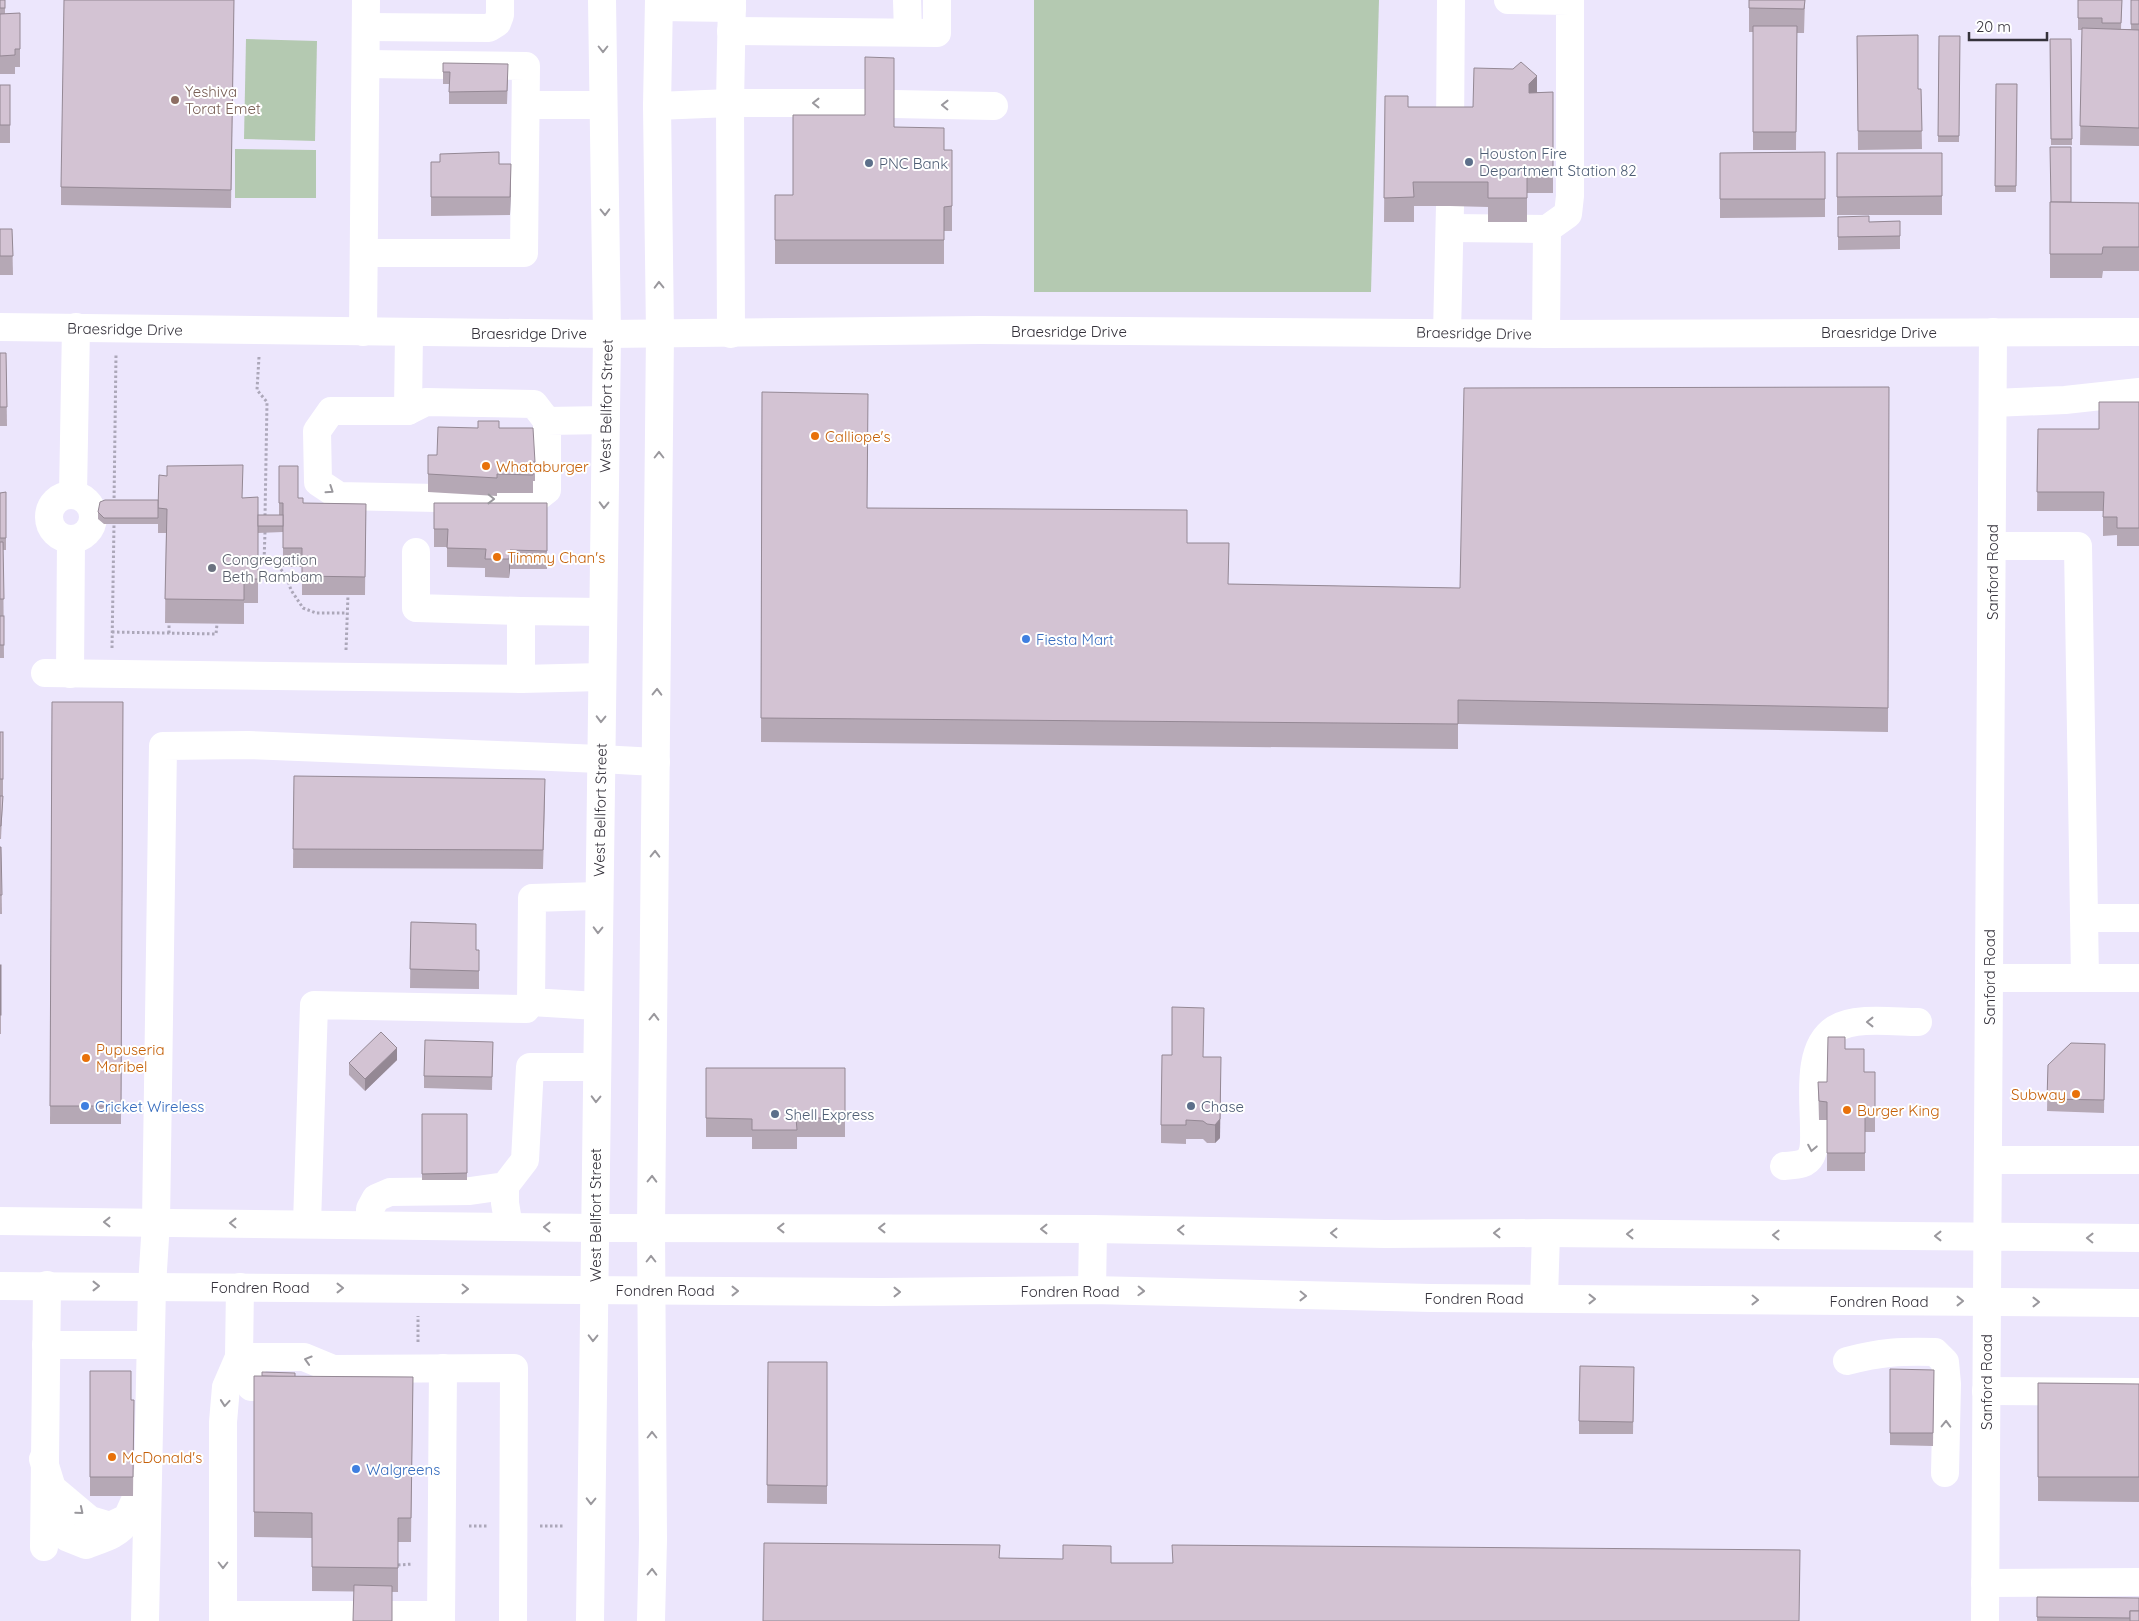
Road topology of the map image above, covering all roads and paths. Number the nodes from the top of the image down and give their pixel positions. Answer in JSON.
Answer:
{"nodes":[{"id":1,"x":366,"y":0,"type":"edge"},
{"id":2,"x":500,"y":0,"type":"edge"},
{"id":3,"x":602,"y":0,"type":"edge"},
{"id":4,"x":908,"y":0,"type":"edge"},
{"id":5,"x":937,"y":0,"type":"edge"},
{"id":6,"x":1451,"y":0,"type":"edge"},
{"id":7,"x":1508,"y":0,"type":"edge"},
{"id":8,"x":659,"y":4,"type":"edge"},
{"id":9,"x":732,"y":13,"type":"edge"},
{"id":10,"x":367,"y":27,"type":"junction"},
{"id":11,"x":908,"y":32,"type":"junction"},
{"id":12,"x":366,"y":64,"type":"junction"},
{"id":13,"x":730,"y":103,"type":"junction"},
{"id":14,"x":865,"y":103,"type":"edge"},
{"id":15,"x":894,"y":104,"type":"edge"},
{"id":16,"x":526,"y":105,"type":"junction"},
{"id":17,"x":603,"y":105,"type":"junction"},
{"id":18,"x":657,"y":106,"type":"junction"},
{"id":19,"x":994,"y":106,"type":"dead end"},
{"id":20,"x":1450,"y":131,"type":"edge"},
{"id":21,"x":1547,"y":229,"type":"junction"},
{"id":22,"x":364,"y":253,"type":"junction"},
{"id":23,"x":0,"y":327,"type":"edge"},
{"id":24,"x":76,"y":327,"type":"junction"},
{"id":25,"x":117,"y":328,"type":"junction"},
{"id":26,"x":260,"y":331,"type":"junction"},
{"id":27,"x":363,"y":332,"type":"junction"},
{"id":28,"x":409,"y":332,"type":"junction"},
{"id":29,"x":1993,"y":332,"type":"junction"},
{"id":30,"x":2139,"y":332,"type":"edge"},
{"id":31,"x":660,"y":333,"type":"junction"},
{"id":32,"x":1447,"y":333,"type":"junction"},
{"id":33,"x":607,"y":334,"type":"junction"},
{"id":34,"x":731,"y":334,"type":"junction"},
{"id":35,"x":1546,"y":334,"type":"junction"},
{"id":36,"x":2139,"y":392,"type":"edge"},
{"id":37,"x":1993,"y":402,"type":"junction"},
{"id":38,"x":408,"y":411,"type":"junction"},
{"id":39,"x":606,"y":420,"type":"junction"},
{"id":40,"x":547,"y":421,"type":"junction"},
{"id":41,"x":114,"y":506,"type":"edge"},
{"id":42,"x":265,"y":522,"type":"edge"},
{"id":43,"x":114,"y":524,"type":"edge"},
{"id":44,"x":265,"y":532,"type":"edge"},
{"id":45,"x":1992,"y":546,"type":"junction"},
{"id":46,"x":416,"y":552,"type":"dead end"},
{"id":47,"x":348,"y":595,"type":"edge"},
{"id":48,"x":521,"y":611,"type":"junction"},
{"id":49,"x":603,"y":612,"type":"junction"},
{"id":50,"x":347,"y":614,"type":"junction"},
{"id":51,"x":169,"y":624,"type":"edge"},
{"id":52,"x":217,"y":624,"type":"edge"},
{"id":53,"x":112,"y":632,"type":"junction"},
{"id":54,"x":169,"y":633,"type":"junction"},
{"id":55,"x":112,"y":674,"type":"junction"},
{"id":56,"x":345,"y":676,"type":"junction"},
{"id":57,"x":602,"y":677,"type":"junction"},
{"id":58,"x":521,"y":679,"type":"junction"},
{"id":59,"x":600,"y":759,"type":"junction"},
{"id":60,"x":656,"y":762,"type":"junction"},
{"id":61,"x":598,"y":896,"type":"junction"},
{"id":62,"x":2084,"y":918,"type":"junction"},
{"id":63,"x":2139,"y":918,"type":"edge"},
{"id":64,"x":1989,"y":978,"type":"junction"},
{"id":65,"x":2085,"y":978,"type":"junction"},
{"id":66,"x":2139,"y":978,"type":"edge"},
{"id":67,"x":531,"y":1002,"type":"junction"},
{"id":68,"x":597,"y":1006,"type":"junction"},
{"id":69,"x":1918,"y":1022,"type":"dead end"},
{"id":70,"x":596,"y":1067,"type":"junction"},
{"id":71,"x":1988,"y":1160,"type":"junction"},
{"id":72,"x":2139,"y":1160,"type":"edge"},
{"id":73,"x":1784,"y":1166,"type":"dead end"},
{"id":74,"x":505,"y":1186,"type":"junction"},
{"id":75,"x":0,"y":1221,"type":"edge"},
{"id":76,"x":156,"y":1222,"type":"junction"},
{"id":77,"x":307,"y":1224,"type":"junction"},
{"id":78,"x":370,"y":1225,"type":"junction"},
{"id":79,"x":509,"y":1227,"type":"junction"},
{"id":80,"x":595,"y":1228,"type":"junction"},
{"id":81,"x":651,"y":1228,"type":"junction"},
{"id":82,"x":1093,"y":1229,"type":"junction"},
{"id":83,"x":1546,"y":1233,"type":"junction"},
{"id":84,"x":1987,"y":1237,"type":"junction"},
{"id":85,"x":2139,"y":1238,"type":"edge"},
{"id":86,"x":0,"y":1286,"type":"edge"},
{"id":87,"x":47,"y":1286,"type":"junction"},
{"id":88,"x":152,"y":1286,"type":"junction"},
{"id":89,"x":240,"y":1287,"type":"junction"},
{"id":90,"x":594,"y":1290,"type":"junction"},
{"id":91,"x":651,"y":1290,"type":"junction"},
{"id":92,"x":1092,"y":1290,"type":"junction"},
{"id":93,"x":1544,"y":1298,"type":"junction"},
{"id":94,"x":1987,"y":1302,"type":"junction"},
{"id":95,"x":2139,"y":1303,"type":"edge"},
{"id":96,"x":46,"y":1345,"type":"junction"},
{"id":97,"x":144,"y":1345,"type":"junction"},
{"id":98,"x":245,"y":1357,"type":"junction"},
{"id":99,"x":1848,"y":1361,"type":"dead end"},
{"id":100,"x":443,"y":1368,"type":"junction"},
{"id":101,"x":376,"y":1369,"type":"junction"},
{"id":102,"x":262,"y":1387,"type":"edge"},
{"id":103,"x":313,"y":1387,"type":"edge"},
{"id":104,"x":1986,"y":1391,"type":"junction"},
{"id":105,"x":2139,"y":1392,"type":"edge"},
{"id":106,"x":43,"y":1459,"type":"junction"},
{"id":107,"x":1945,"y":1473,"type":"dead end"},
{"id":108,"x":463,"y":1526,"type":"dead end"},
{"id":109,"x":489,"y":1526,"type":"dead end"},
{"id":110,"x":536,"y":1526,"type":"dead end"},
{"id":111,"x":564,"y":1526,"type":"dead end"},
{"id":112,"x":44,"y":1547,"type":"dead end"},
{"id":113,"x":413,"y":1564,"type":"dead end"},
{"id":114,"x":398,"y":1565,"type":"edge"},
{"id":115,"x":2139,"y":1582,"type":"edge"},
{"id":116,"x":1985,"y":1583,"type":"junction"},
{"id":117,"x":353,"y":1615,"type":"edge"},
{"id":118,"x":392,"y":1615,"type":"edge"},
{"id":119,"x":223,"y":1618,"type":"edge"},
{"id":120,"x":441,"y":1618,"type":"edge"},
{"id":121,"x":145,"y":1621,"type":"edge"},
{"id":122,"x":513,"y":1621,"type":"edge"},
{"id":123,"x":590,"y":1621,"type":"edge"},
{"id":124,"x":650,"y":1621,"type":"edge"},
{"id":125,"x":1985,"y":1621,"type":"edge"}],
"edges":[{"from":1,"to":10,"type":"main road"},
{"from":2,"to":10,"type":"main road"},
{"from":3,"to":17,"type":"main road","name":"West Bellfort Street","one_way":true},
{"from":4,"to":11,"type":"main road"},
{"from":5,"to":11,"type":"main road"},
{"from":6,"to":20,"type":"main road"},
{"from":7,"to":21,"type":"main road"},
{"from":8,"to":9,"type":"main road"},
{"from":8,"to":18,"type":"main road"},
{"from":9,"to":11,"type":"main road"},
{"from":9,"to":13,"type":"main road"},
{"from":10,"to":12,"type":"main road"},
{"from":12,"to":16,"type":"main road"},
{"from":12,"to":22,"type":"main road"},
{"from":14,"to":13,"type":"main road","one_way":true},
{"from":13,"to":18,"type":"main road"},
{"from":13,"to":34,"type":"main road"},
{"from":19,"to":15,"type":"main road","one_way":true},
{"from":16,"to":17,"type":"main road"},
{"from":16,"to":22,"type":"main road"},
{"from":17,"to":33,"type":"main road","name":"West Bellfort Street","one_way":true},
{"from":31,"to":18,"type":"main road","one_way":true},
{"from":21,"to":32,"type":"main road"},
{"from":21,"to":35,"type":"main road"},
{"from":22,"to":27,"type":"main road"},
{"from":23,"to":24,"type":"main road","name":"Braesridge Drive"},
{"from":24,"to":25,"type":"main road","name":"Braesridge Drive"},
{"from":24,"to":55,"type":"main road"},
{"from":25,"to":26,"type":"main road","name":"Braesridge Drive"},
{"from":25,"to":41,"type":"path"},
{"from":26,"to":27,"type":"main road","name":"Braesridge Drive"},
{"from":26,"to":42,"type":"path"},
{"from":27,"to":28,"type":"main road","name":"Braesridge Drive"},
{"from":28,"to":33,"type":"main road","name":"Braesridge Drive"},
{"from":28,"to":38,"type":"main road"},
{"from":29,"to":30,"type":"main road","name":"Braesridge Drive"},
{"from":29,"to":35,"type":"main road","name":"Braesridge Drive"},
{"from":29,"to":37,"type":"main road","name":"Sanford Road"},
{"from":31,"to":33,"type":"main road","name":"Braesridge Drive"},
{"from":31,"to":34,"type":"main road","name":"Braesridge Drive"},
{"from":60,"to":31,"type":"main road","one_way":true},
{"from":32,"to":34,"type":"main road","name":"Braesridge Drive"},
{"from":32,"to":35,"type":"main road","name":"Braesridge Drive"},
{"from":33,"to":39,"type":"main road","name":"West Bellfort Street"},
{"from":36,"to":37,"type":"main road"},
{"from":37,"to":45,"type":"main road","name":"Sanford Road"},
{"from":38,"to":40,"type":"main road"},
{"from":38,"to":40,"type":"main road","one_way":true},
{"from":39,"to":40,"type":"main road"},
{"from":39,"to":49,"type":"main road","name":"West Bellfort Street","one_way":true},
{"from":43,"to":53,"type":"path"},
{"from":44,"to":50,"type":"path"},
{"from":45,"to":62,"type":"main road"},
{"from":45,"to":64,"type":"main road","name":"Sanford Road"},
{"from":46,"to":48,"type":"main road"},
{"from":47,"to":50,"type":"path"},
{"from":48,"to":49,"type":"main road"},
{"from":48,"to":58,"type":"main road"},
{"from":49,"to":57,"type":"main road","name":"West Bellfort Street"},
{"from":50,"to":56,"type":"path"},
{"from":51,"to":54,"type":"path"},
{"from":52,"to":54,"type":"path"},
{"from":53,"to":54,"type":"path"},
{"from":53,"to":55,"type":"path"},
{"from":55,"to":56,"type":"main road"},
{"from":56,"to":58,"type":"main road"},
{"from":57,"to":58,"type":"main road"},
{"from":57,"to":59,"type":"main road","name":"West Bellfort Street","one_way":true},
{"from":59,"to":60,"type":"main road"},
{"from":59,"to":61,"type":"main road","name":"West Bellfort Street"},
{"from":59,"to":76,"type":"main road"},
{"from":81,"to":60,"type":"main road","one_way":true},
{"from":61,"to":67,"type":"main road"},
{"from":61,"to":68,"type":"main road","name":"West Bellfort Street","one_way":true},
{"from":62,"to":63,"type":"main road"},
{"from":62,"to":65,"type":"main road"},
{"from":64,"to":65,"type":"main road"},
{"from":64,"to":71,"type":"main road","name":"Sanford Road"},
{"from":65,"to":66,"type":"main road"},
{"from":67,"to":68,"type":"main road"},
{"from":67,"to":77,"type":"main road"},
{"from":68,"to":70,"type":"main road","name":"West Bellfort Street"},
{"from":69,"to":73,"type":"main road","one_way":true},
{"from":70,"to":74,"type":"main road"},
{"from":70,"to":80,"type":"main road","name":"West Bellfort Street","one_way":true},
{"from":71,"to":72,"type":"main road"},
{"from":71,"to":84,"type":"main road","name":"Sanford Road"},
{"from":74,"to":78,"type":"main road"},
{"from":74,"to":79,"type":"main road"},
{"from":76,"to":75,"type":"main road","one_way":true},
{"from":77,"to":76,"type":"main road","one_way":true},
{"from":76,"to":88,"type":"main road"},
{"from":77,"to":78,"type":"main road"},
{"from":78,"to":79,"type":"main road"},
{"from":80,"to":79,"type":"main road","one_way":true},
{"from":80,"to":81,"type":"main road"},
{"from":80,"to":90,"type":"main road","name":"West Bellfort Street"},
{"from":82,"to":81,"type":"main road","one_way":true},
{"from":91,"to":81,"type":"main road","one_way":true},
{"from":83,"to":82,"type":"main road","one_way":true},
{"from":82,"to":92,"type":"main road"},
{"from":84,"to":83,"type":"main road","one_way":true},
{"from":83,"to":93,"type":"main road"},
{"from":85,"to":84,"type":"main road","one_way":true},
{"from":84,"to":94,"type":"main road","name":"Sanford Road"},
{"from":86,"to":87,"type":"main road","name":"Fondren Road"},
{"from":87,"to":88,"type":"main road","name":"Fondren Road","one_way":true},
{"from":87,"to":96,"type":"main road"},
{"from":88,"to":89,"type":"main road","name":"Fondren Road"},
{"from":88,"to":97,"type":"main road"},
{"from":89,"to":90,"type":"main road","name":"Fondren Road","one_way":true},
{"from":89,"to":98,"type":"main road"},
{"from":90,"to":91,"type":"main road","name":"Fondren Road"},
{"from":90,"to":123,"type":"main road","name":"West Bellfort Street","one_way":true},
{"from":91,"to":92,"type":"main road","name":"Fondren Road","one_way":true},
{"from":124,"to":91,"type":"main road","one_way":true},
{"from":92,"to":93,"type":"main road","name":"Fondren Road","one_way":true},
{"from":93,"to":94,"type":"main road","name":"Fondren Road","one_way":true},
{"from":94,"to":95,"type":"main road","name":"Fondren Road","one_way":true},
{"from":94,"to":104,"type":"main road","name":"Sanford Road"},
{"from":96,"to":97,"type":"main road"},
{"from":96,"to":106,"type":"main road"},
{"from":106,"to":97,"type":"main road","one_way":true},
{"from":97,"to":121,"type":"main road"},
{"from":101,"to":98,"type":"main road","one_way":true},
{"from":98,"to":102,"type":"main road"},
{"from":98,"to":119,"type":"main road","one_way":true},
{"from":107,"to":99,"type":"main road","one_way":true},
{"from":100,"to":101,"type":"main road"},
{"from":100,"to":120,"type":"main road"},
{"from":100,"to":122,"type":"main road"},
{"from":101,"to":103,"type":"main road"},
{"from":104,"to":105,"type":"main road"},
{"from":104,"to":116,"type":"main road","name":"Sanford Road"},
{"from":106,"to":112,"type":"main road"},
{"from":108,"to":109,"type":"path"},
{"from":110,"to":111,"type":"path"},
{"from":113,"to":114,"type":"path"},
{"from":115,"to":116,"type":"main road"},
{"from":116,"to":125,"type":"main road","name":"Sanford Road"},
{"from":117,"to":119,"type":"main road"},
{"from":118,"to":120,"type":"main road"}]}
